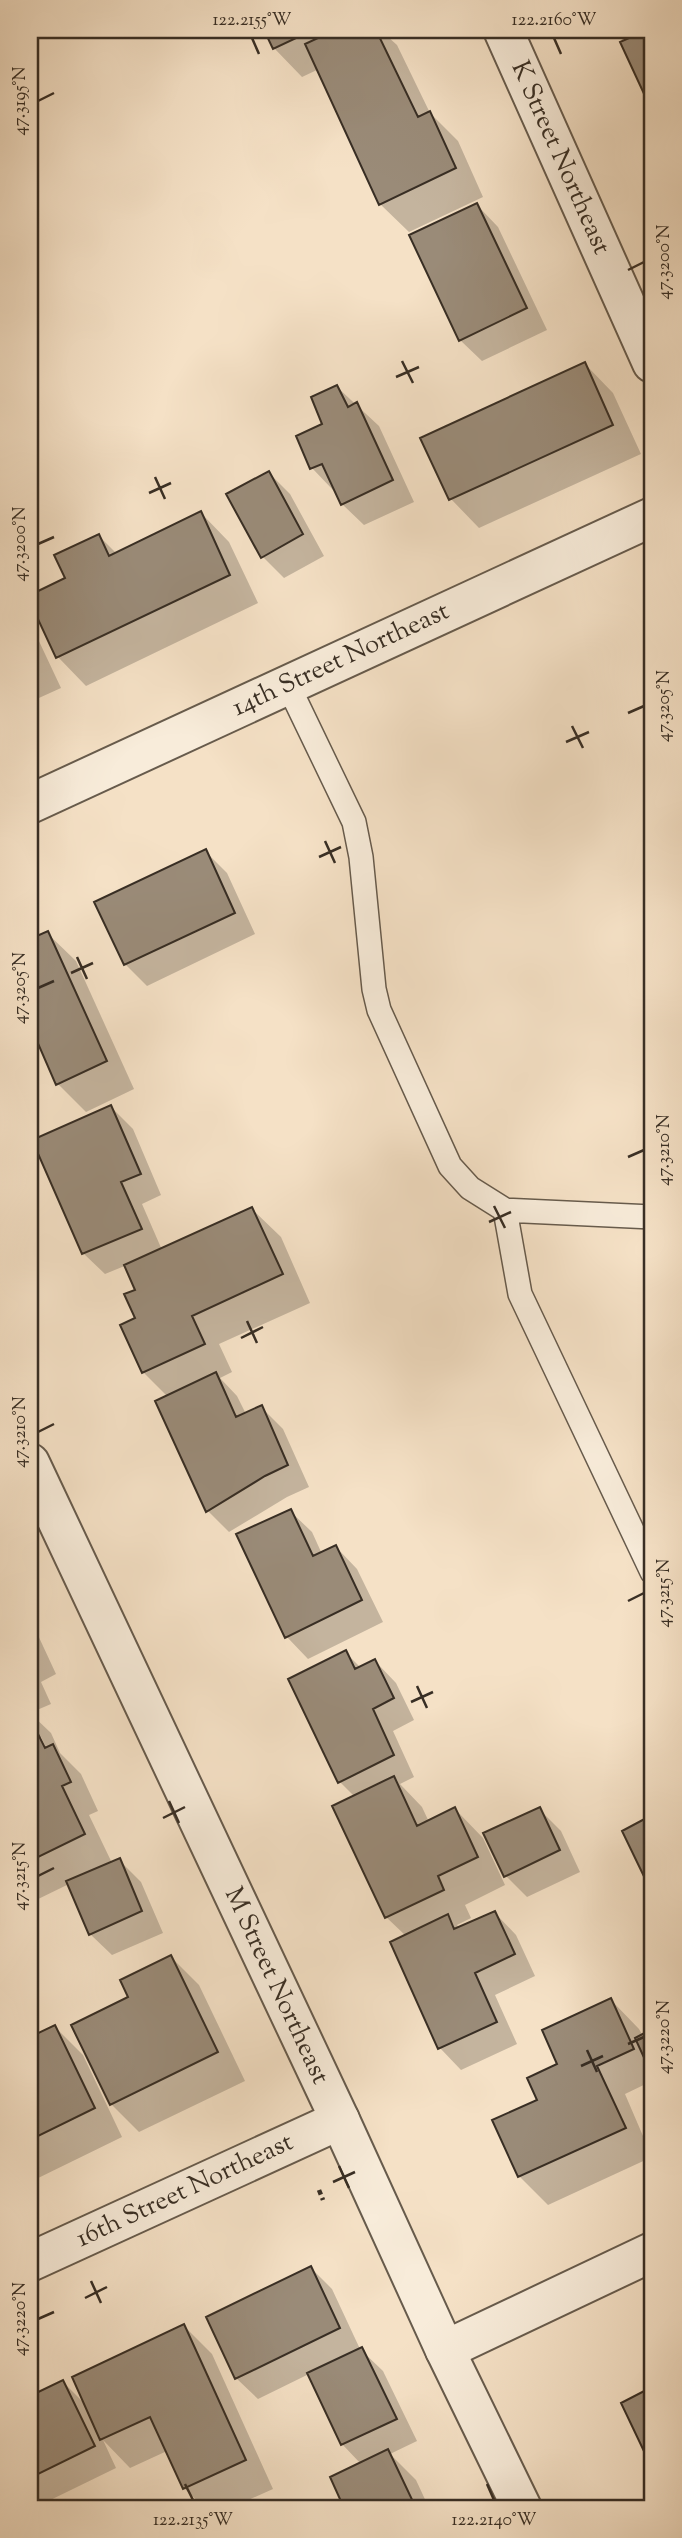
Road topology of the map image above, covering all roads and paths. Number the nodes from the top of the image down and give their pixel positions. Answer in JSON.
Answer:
{"nodes":[{"id":1,"x":503,"y":30,"type":"edge"},
{"id":2,"x":652,"y":363,"type":"edge"},
{"id":3,"x":652,"y":517,"type":"edge"},
{"id":4,"x":288,"y":685,"type":"junction"},
{"id":5,"x":30,"y":804,"type":"edge"},
{"id":6,"x":505,"y":1210,"type":"junction"},
{"id":7,"x":652,"y":1217,"type":"edge"},
{"id":8,"x":30,"y":1464,"type":"edge"},
{"id":9,"x":652,"y":1572,"type":"edge"},
{"id":10,"x":340,"y":2120,"type":"junction"},
{"id":11,"x":319,"y":2190,"type":"dead end"},
{"id":12,"x":323,"y":2200,"type":"dead end"},
{"id":13,"x":652,"y":2252,"type":"edge"},
{"id":14,"x":30,"y":2262,"type":"edge"},
{"id":15,"x":445,"y":2350,"type":"junction"},
{"id":16,"x":522,"y":2508,"type":"edge"}],
"edges":[{"from":1,"to":2,"type":"street","name":"K Street Northeast"},
{"from":3,"to":4,"type":"street","name":"14th Street Northeast"},
{"from":4,"to":5,"type":"street","name":"14th Street Northeast"},
{"from":4,"to":6,"type":"lane"},
{"from":6,"to":7,"type":"lane"},
{"from":6,"to":9,"type":"lane"},
{"from":8,"to":10,"type":"street","name":"M Street Northeast"},
{"from":10,"to":14,"type":"street","name":"16th Street Northeast"},
{"from":10,"to":15,"type":"street","name":"M Street Northeast"},
{"from":11,"to":12,"type":"path"},
{"from":13,"to":15,"type":"street"},
{"from":15,"to":16,"type":"street","name":"M Street Northeast"}]}
